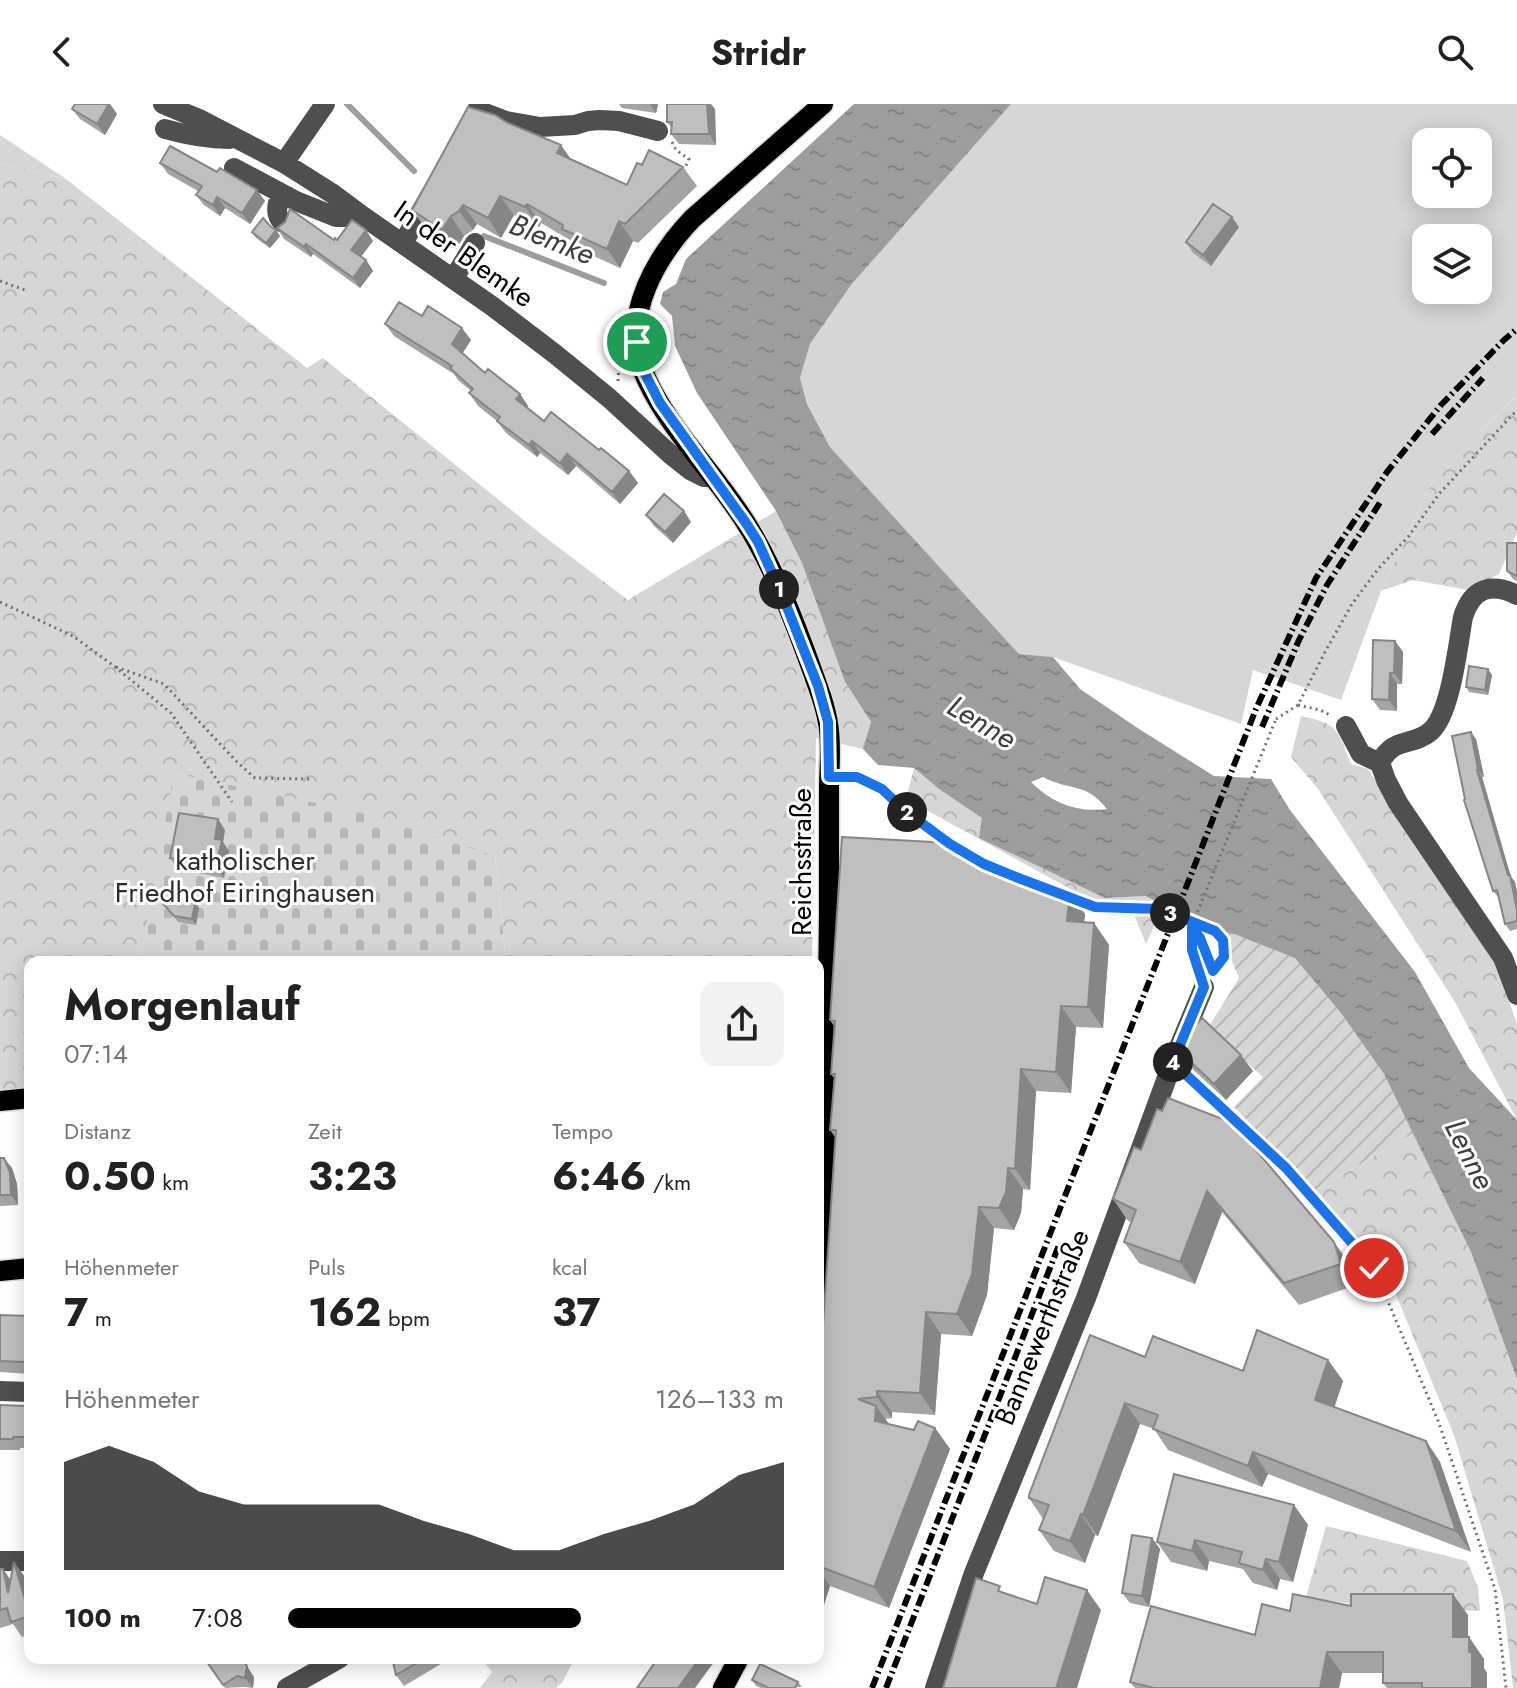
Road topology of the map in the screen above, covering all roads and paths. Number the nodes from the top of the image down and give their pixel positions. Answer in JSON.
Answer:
{"nodes":[{"id":1,"x":163,"y":104,"type":"edge"},
{"id":2,"x":325,"y":104,"type":"edge"},
{"id":3,"x":823,"y":104,"type":"edge"},
{"id":4,"x":469,"y":123,"type":"edge"},
{"id":5,"x":165,"y":129,"type":"dead end"},
{"id":6,"x":658,"y":131,"type":"dead end"},
{"id":7,"x":238,"y":138,"type":"junction"},
{"id":8,"x":689,"y":159,"type":"dead end"},
{"id":9,"x":284,"y":163,"type":"junction"},
{"id":10,"x":234,"y":168,"type":"dead end"},
{"id":11,"x":681,"y":175,"type":"edge"},
{"id":12,"x":441,"y":176,"type":"edge"},
{"id":13,"x":287,"y":196,"type":"junction"},
{"id":14,"x":364,"y":217,"type":"junction"},
{"id":15,"x":283,"y":223,"type":"edge"},
{"id":16,"x":403,"y":243,"type":"junction"},
{"id":17,"x":475,"y":243,"type":"dead end"},
{"id":18,"x":454,"y":278,"type":"junction"},
{"id":19,"x":0,"y":281,"type":"edge"},
{"id":20,"x":25,"y":290,"type":"dead end"},
{"id":21,"x":620,"y":357,"type":"dead end"},
{"id":22,"x":609,"y":398,"type":"junction"},
{"id":23,"x":1517,"y":410,"type":"edge"},
{"id":24,"x":713,"y":477,"type":"junction"},
{"id":25,"x":1517,"y":595,"type":"edge"},
{"id":26,"x":0,"y":602,"type":"edge"},
{"id":27,"x":114,"y":666,"type":"junction"},
{"id":28,"x":1298,"y":705,"type":"junction"},
{"id":29,"x":1320,"y":710,"type":"dead end"},
{"id":30,"x":1346,"y":726,"type":"dead end"},
{"id":31,"x":1380,"y":763,"type":"junction"},
{"id":32,"x":829,"y":777,"type":"junction"},
{"id":33,"x":310,"y":779,"type":"dead end"},
{"id":34,"x":232,"y":802,"type":"dead end"},
{"id":35,"x":950,"y":844,"type":"edge"},
{"id":36,"x":1070,"y":899,"type":"edge"},
{"id":37,"x":1192,"y":925,"type":"junction"},
{"id":38,"x":1204,"y":987,"type":"joint"},
{"id":39,"x":1517,"y":995,"type":"edge"},
{"id":40,"x":1172,"y":1064,"type":"junction"},
{"id":41,"x":24,"y":1099,"type":"edge"},
{"id":42,"x":0,"y":1101,"type":"edge"},
{"id":43,"x":824,"y":1249,"type":"edge"},
{"id":44,"x":24,"y":1269,"type":"edge"},
{"id":45,"x":0,"y":1271,"type":"edge"},
{"id":46,"x":0,"y":1391,"type":"edge"},
{"id":47,"x":24,"y":1392,"type":"edge"},
{"id":48,"x":0,"y":1561,"type":"edge"},
{"id":49,"x":24,"y":1561,"type":"edge"},
{"id":50,"x":329,"y":1664,"type":"edge"},
{"id":51,"x":736,"y":1664,"type":"edge"},
{"id":52,"x":287,"y":1688,"type":"edge"},
{"id":53,"x":723,"y":1688,"type":"edge"},
{"id":54,"x":935,"y":1688,"type":"edge"},
{"id":55,"x":1506,"y":1688,"type":"edge"}],
"edges":[{"from":1,"to":7,"type":"street","name":"In der Blemke"},
{"from":2,"to":9,"type":"street"},
{"from":3,"to":24,"type":"main road","name":"Reichsstraße"},
{"from":4,"to":6,"type":"street"},
{"from":5,"to":7,"type":"street"},
{"from":7,"to":9,"type":"street","name":"In der Blemke"},
{"from":8,"to":11,"type":"path"},
{"from":9,"to":14,"type":"street","name":"In der Blemke"},
{"from":10,"to":13,"type":"street"},
{"from":12,"to":16,"type":"street"},
{"from":13,"to":14,"type":"street"},
{"from":13,"to":15,"type":"street"},
{"from":14,"to":16,"type":"street","name":"In der Blemke"},
{"from":16,"to":18,"type":"street","name":"In der Blemke"},
{"from":17,"to":18,"type":"street"},
{"from":18,"to":22,"type":"street","name":"In der Blemke"},
{"from":19,"to":20,"type":"path"},
{"from":21,"to":22,"type":"path"},
{"from":22,"to":24,"type":"street","name":"In der Blemke"},
{"from":23,"to":28,"type":"path"},
{"from":24,"to":32,"type":"main road","name":"Reichsstraße"},
{"from":25,"to":31,"type":"street"},
{"from":26,"to":27,"type":"path"},
{"from":27,"to":33,"type":"path"},
{"from":27,"to":34,"type":"path"},
{"from":28,"to":29,"type":"path"},
{"from":28,"to":37,"type":"path","bridge":true},
{"from":30,"to":31,"type":"street"},
{"from":31,"to":39,"type":"street"},
{"from":32,"to":35,"type":"path"},
{"from":32,"to":43,"type":"main road","name":"Reichsstraße"},
{"from":36,"to":37,"type":"path"},
{"from":37,"to":38,"type":"path"},
{"from":38,"to":40,"type":"street","name":"Bannewerthstraße"},
{"from":40,"to":54,"type":"street","name":"Bannewerthstraße"},
{"from":40,"to":55,"type":"path"},
{"from":41,"to":42,"type":"main road"},
{"from":44,"to":45,"type":"main road"},
{"from":46,"to":47,"type":"street"},
{"from":48,"to":49,"type":"street"},
{"from":50,"to":52,"type":"street"},
{"from":51,"to":53,"type":"main road"}]}
